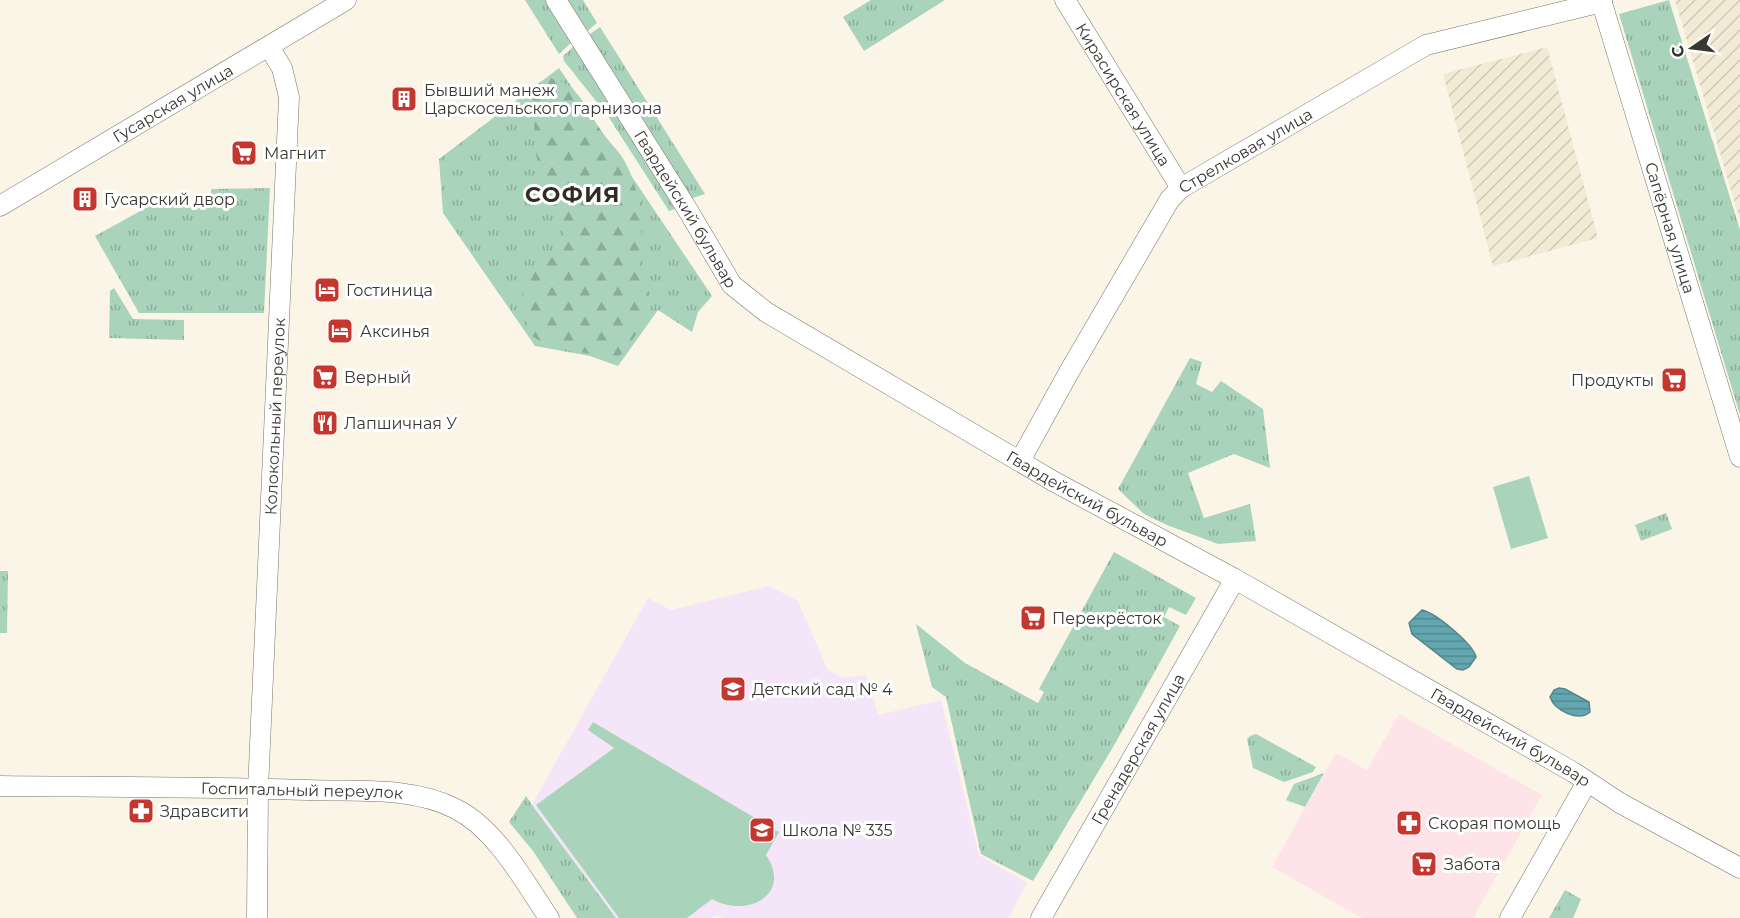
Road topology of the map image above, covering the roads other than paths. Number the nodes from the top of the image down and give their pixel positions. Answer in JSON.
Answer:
{"nodes":[{"id":1,"x":346,"y":0,"type":"edge"},
{"id":2,"x":556,"y":0,"type":"edge"},
{"id":3,"x":1065,"y":0,"type":"edge"},
{"id":4,"x":1602,"y":1,"type":"edge"},
{"id":5,"x":269,"y":47,"type":"junction"},
{"id":6,"x":1181,"y":188,"type":"junction"},
{"id":7,"x":0,"y":206,"type":"edge"},
{"id":8,"x":1740,"y":457,"type":"edge"},
{"id":9,"x":1020,"y":461,"type":"junction"},
{"id":10,"x":1235,"y":579,"type":"junction"},
{"id":11,"x":1587,"y":782,"type":"junction"},
{"id":12,"x":0,"y":786,"type":"edge"},
{"id":13,"x":258,"y":789,"type":"junction"},
{"id":14,"x":1740,"y":868,"type":"edge"},
{"id":15,"x":257,"y":918,"type":"edge"},
{"id":16,"x":549,"y":918,"type":"edge"},
{"id":17,"x":1041,"y":918,"type":"edge"},
{"id":18,"x":1510,"y":918,"type":"edge"}],
"edges":[{"from":1,"to":5,"type":"street","name":"Гусарская улица"},
{"from":2,"to":9,"type":"street","name":"Гвардейский бульвар"},
{"from":3,"to":6,"type":"street","name":"Кирасирская улица"},
{"from":4,"to":6,"type":"street","name":"Стрелковая улица"},
{"from":4,"to":8,"type":"street","name":"Сапёрная улица"},
{"from":5,"to":7,"type":"street","name":"Гусарская улица"},
{"from":5,"to":13,"type":"street","name":"Колокольный переулок"},
{"from":6,"to":9,"type":"street","name":"Стрелковая улица"},
{"from":9,"to":10,"type":"street","name":"Гвардейский бульвар"},
{"from":10,"to":11,"type":"street","name":"Гвардейский бульвар"},
{"from":10,"to":17,"type":"street","name":"Гренадерская улица"},
{"from":11,"to":14,"type":"street","name":"Гвардейский бульвар"},
{"from":11,"to":18,"type":"street"},
{"from":12,"to":13,"type":"street","name":"Госпитальный переулок"},
{"from":13,"to":15,"type":"street","name":"Колокольный переулок"},
{"from":13,"to":16,"type":"street","name":"Госпитальный переулок"}]}
